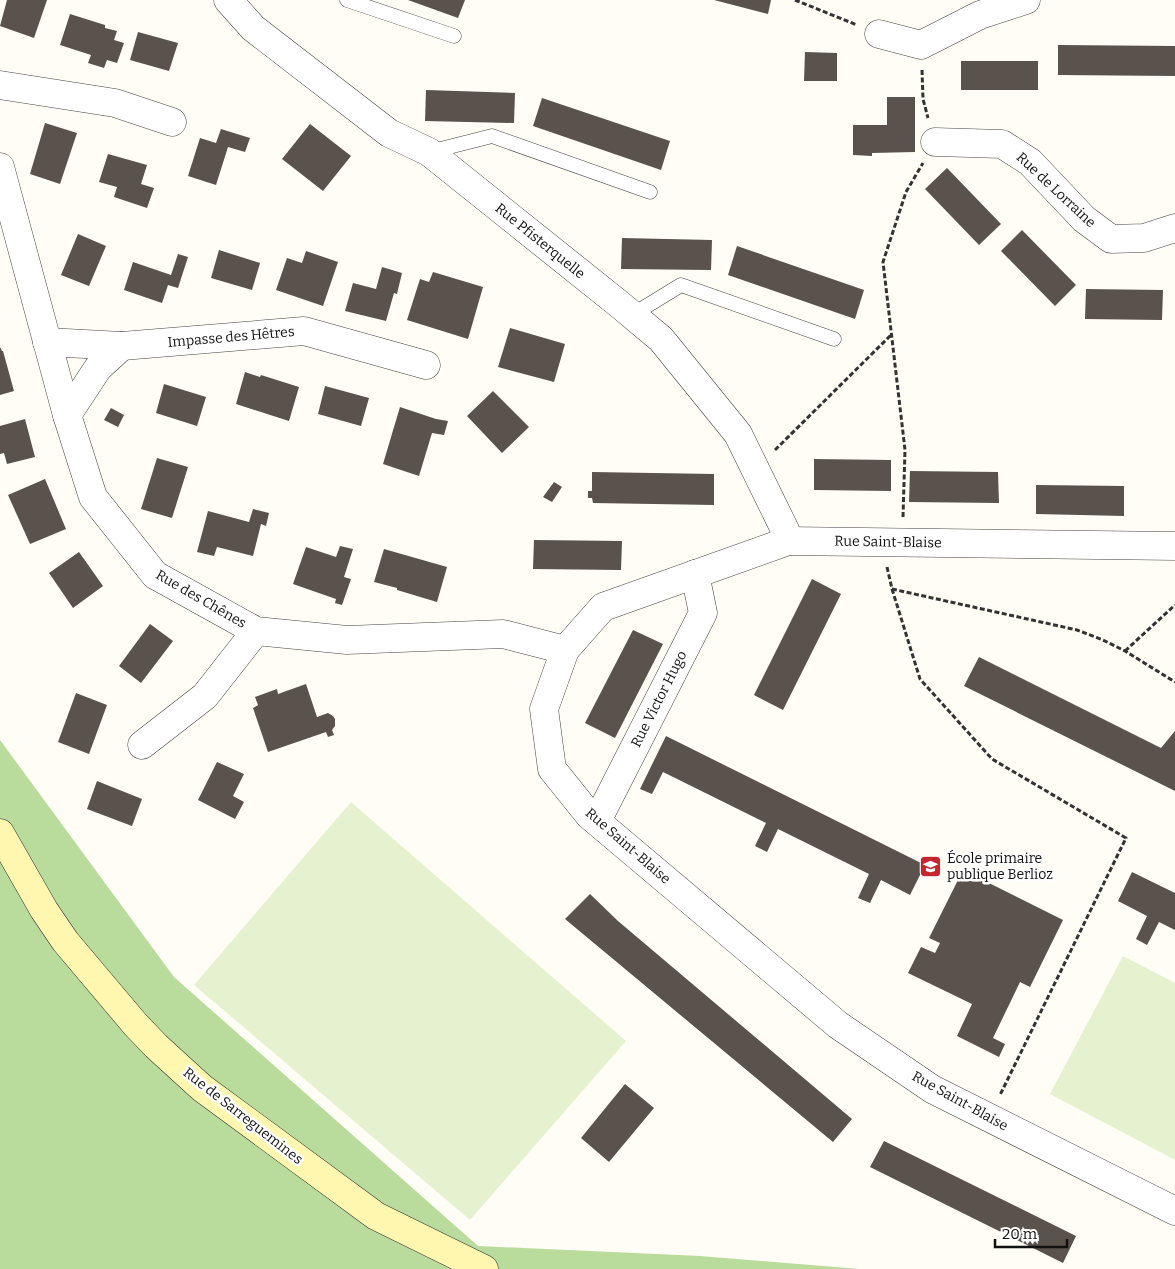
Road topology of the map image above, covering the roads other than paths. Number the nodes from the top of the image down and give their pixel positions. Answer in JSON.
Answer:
{"nodes":[{"id":1,"x":228,"y":0,"type":"edge"},
{"id":2,"x":347,"y":0,"type":"edge"},
{"id":3,"x":1026,"y":0,"type":"edge"},
{"id":4,"x":879,"y":34,"type":"road end"},
{"id":5,"x":454,"y":36,"type":"dead end"},
{"id":6,"x":0,"y":85,"type":"edge"},
{"id":7,"x":172,"y":122,"type":"dead end"},
{"id":8,"x":935,"y":142,"type":"road end"},
{"id":9,"x":429,"y":152,"type":"junction"},
{"id":10,"x":0,"y":167,"type":"edge"},
{"id":11,"x":650,"y":192,"type":"dead end"},
{"id":12,"x":1175,"y":228,"type":"edge"},
{"id":13,"x":632,"y":315,"type":"junction"},
{"id":14,"x":834,"y":339,"type":"dead end"},
{"id":15,"x":48,"y":342,"type":"junction"},
{"id":16,"x":122,"y":346,"type":"junction"},
{"id":17,"x":426,"y":365,"type":"dead end"},
{"id":18,"x":67,"y":415,"type":"junction"},
{"id":19,"x":788,"y":541,"type":"junction"},
{"id":20,"x":1175,"y":546,"type":"edge"},
{"id":21,"x":695,"y":574,"type":"junction"},
{"id":22,"x":256,"y":631,"type":"junction"},
{"id":23,"x":565,"y":650,"type":"junction"},
{"id":24,"x":142,"y":745,"type":"dead end"},
{"id":25,"x":596,"y":821,"type":"junction"},
{"id":26,"x":0,"y":833,"type":"edge"},
{"id":27,"x":1175,"y":1212,"type":"edge"},
{"id":28,"x":484,"y":1269,"type":"edge"}],
"edges":[{"from":1,"to":9,"type":"street","name":"Rue Pfisterquelle"},
{"from":2,"to":5,"type":"lane"},
{"from":3,"to":4,"type":"street"},
{"from":6,"to":7,"type":"street"},
{"from":8,"to":12,"type":"street","name":"Rue de Lorraine"},
{"from":9,"to":11,"type":"lane"},
{"from":9,"to":13,"type":"street","name":"Rue Pfisterquelle"},
{"from":10,"to":15,"type":"street","name":"Rue des Chênes"},
{"from":13,"to":14,"type":"lane"},
{"from":13,"to":19,"type":"street","name":"Rue Pfisterquelle"},
{"from":15,"to":16,"type":"street","name":"Impasse des Hêtres"},
{"from":15,"to":18,"type":"street","name":"Rue des Chênes"},
{"from":16,"to":17,"type":"street","name":"Impasse des Hêtres"},
{"from":16,"to":18,"type":"street"},
{"from":18,"to":22,"type":"street","name":"Rue des Chênes"},
{"from":19,"to":20,"type":"street","name":"Rue Saint-Blaise"},
{"from":19,"to":21,"type":"street","name":"Rue Saint-Blaise"},
{"from":21,"to":23,"type":"street","name":"Rue Saint-Blaise"},
{"from":21,"to":25,"type":"street","name":"Rue Victor Hugo"},
{"from":22,"to":23,"type":"street","name":"Rue des Chênes"},
{"from":22,"to":24,"type":"street"},
{"from":23,"to":25,"type":"street","name":"Rue Saint-Blaise"},
{"from":25,"to":27,"type":"street","name":"Rue Saint-Blaise"},
{"from":26,"to":28,"type":"main road","name":"Rue de Sarreguemines"}]}
